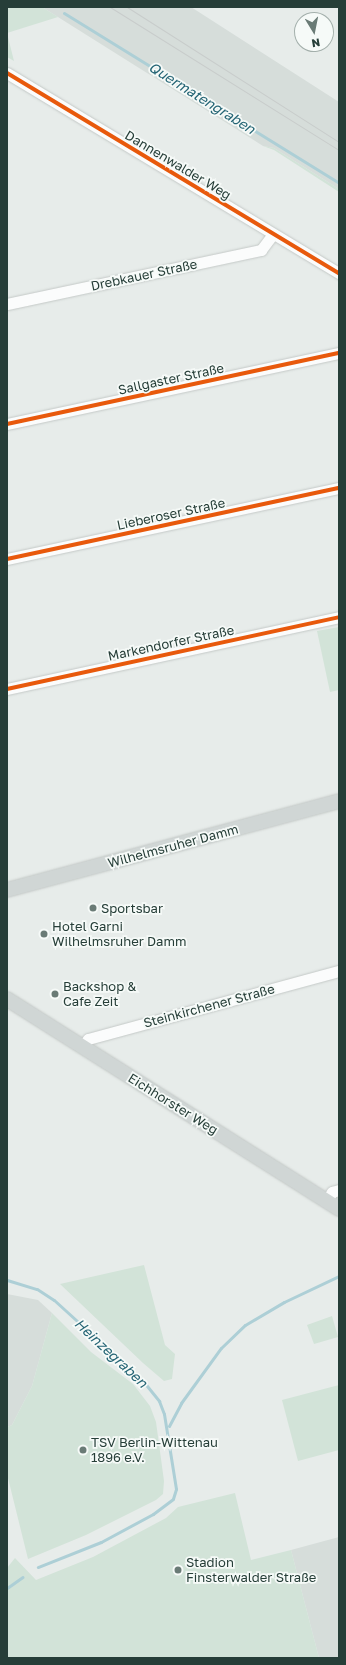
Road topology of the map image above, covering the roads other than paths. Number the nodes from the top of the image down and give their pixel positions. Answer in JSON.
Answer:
{"nodes":[{"id":1,"x":7,"y":73,"type":"edge"},
{"id":2,"x":273,"y":234,"type":"junction"},
{"id":3,"x":339,"y":273,"type":"edge"},
{"id":4,"x":7,"y":304,"type":"edge"},
{"id":5,"x":339,"y":353,"type":"edge"},
{"id":6,"x":7,"y":424,"type":"edge"},
{"id":7,"x":339,"y":488,"type":"edge"},
{"id":8,"x":7,"y":559,"type":"edge"},
{"id":9,"x":339,"y":617,"type":"edge"},
{"id":10,"x":7,"y":689,"type":"edge"},
{"id":11,"x":339,"y":801,"type":"edge"},
{"id":12,"x":7,"y":890,"type":"edge"},
{"id":13,"x":339,"y":971,"type":"edge"},
{"id":14,"x":7,"y":999,"type":"edge"},
{"id":15,"x":82,"y":1047,"type":"junction"},
{"id":16,"x":339,"y":1190,"type":"edge"},
{"id":17,"x":326,"y":1201,"type":"junction"},
{"id":18,"x":339,"y":1209,"type":"edge"}],
"edges":[{"from":1,"to":2,"type":"street","name":"Dannenwalder Weg"},
{"from":2,"to":3,"type":"street","name":"Dannenwalder Weg"},
{"from":2,"to":4,"type":"street","name":"Drebkauer Straße"},
{"from":5,"to":6,"type":"street","name":"Sallgaster Straße"},
{"from":7,"to":8,"type":"street","name":"Lieberoser Straße"},
{"from":9,"to":10,"type":"street","name":"Markendorfer Straße"},
{"from":11,"to":12,"type":"main road","name":"Wilhelmsruher Damm"},
{"from":13,"to":15,"type":"street","name":"Steinkirchener Straße"},
{"from":14,"to":15,"type":"main road","name":"Eichhorster Weg"},
{"from":15,"to":17,"type":"main road","name":"Eichhorster Weg"},
{"from":16,"to":17,"type":"street"},
{"from":17,"to":18,"type":"main road","name":"Eichhorster Weg"}]}
